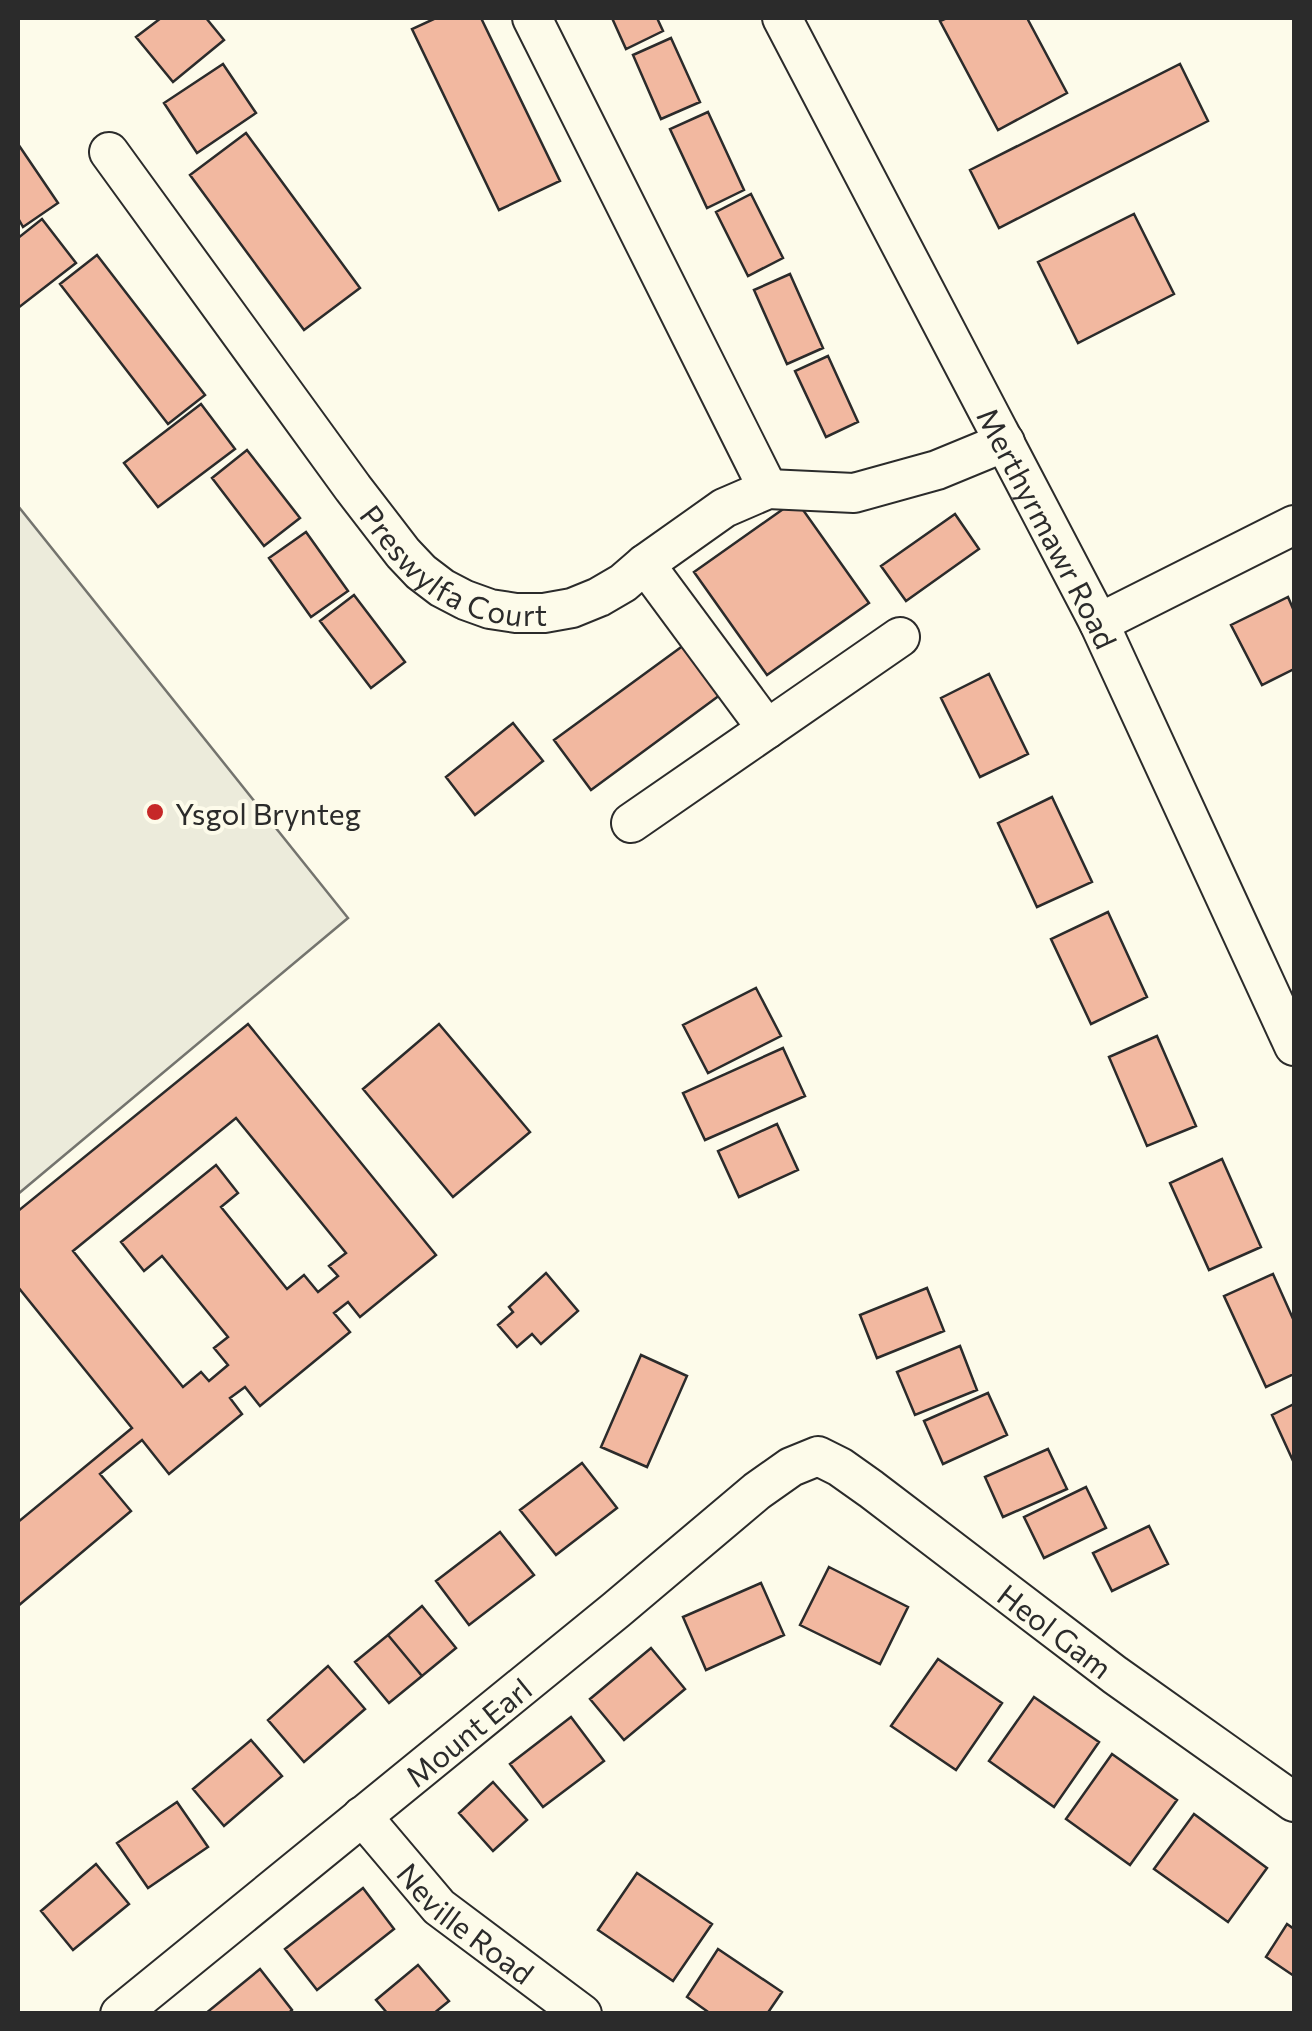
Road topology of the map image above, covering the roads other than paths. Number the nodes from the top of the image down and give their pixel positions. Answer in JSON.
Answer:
{"nodes":[{"id":1,"x":532,"y":18,"type":"edge"},
{"id":2,"x":782,"y":18,"type":"edge"},
{"id":3,"x":109,"y":152,"type":"dead end"},
{"id":4,"x":1004,"y":442,"type":"junction"},
{"id":5,"x":768,"y":489,"type":"junction"},
{"id":6,"x":1294,"y":525,"type":"edge"},
{"id":7,"x":645,"y":564,"type":"junction"},
{"id":8,"x":1099,"y":623,"type":"junction"},
{"id":9,"x":900,"y":636,"type":"dead end"},
{"id":10,"x":767,"y":729,"type":"junction"},
{"id":11,"x":631,"y":823,"type":"dead end"},
{"id":12,"x":1294,"y":1046,"type":"edge"},
{"id":13,"x":818,"y":1456,"type":"joint"},
{"id":14,"x":1294,"y":1802,"type":"edge"},
{"id":15,"x":362,"y":1816,"type":"junction"},
{"id":16,"x":120,"y":2014,"type":"edge"},
{"id":17,"x":582,"y":2014,"type":"edge"}],
"edges":[{"from":1,"to":5,"type":"street"},
{"from":2,"to":4,"type":"street","name":"Merthyrmawr Road"},
{"from":3,"to":7,"type":"street","name":"Preswylfa Court"},
{"from":4,"to":5,"type":"street","name":"Preswylfa Court"},
{"from":4,"to":8,"type":"street","name":"Merthyrmawr Road"},
{"from":5,"to":7,"type":"street","name":"Preswylfa Court"},
{"from":6,"to":8,"type":"street"},
{"from":7,"to":10,"type":"street"},
{"from":8,"to":12,"type":"street","name":"Merthyrmawr Road"},
{"from":9,"to":10,"type":"street"},
{"from":10,"to":11,"type":"street"},
{"from":13,"to":14,"type":"street","name":"Heol Gam"},
{"from":13,"to":15,"type":"street","name":"Mount Earl"},
{"from":15,"to":16,"type":"street","name":"Mount Earl"},
{"from":15,"to":17,"type":"street","name":"Neville Road"}]}
